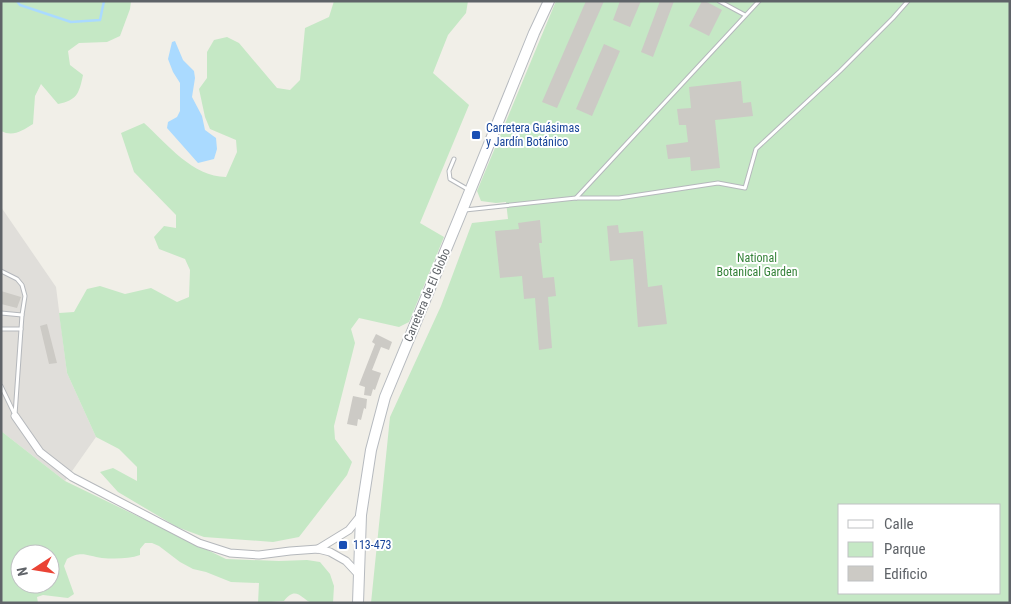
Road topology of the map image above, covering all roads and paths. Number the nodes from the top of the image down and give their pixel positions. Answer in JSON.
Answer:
{"nodes":[{"id":1,"x":549,"y":1,"type":"edge"},
{"id":2,"x":719,"y":1,"type":"edge"},
{"id":3,"x":759,"y":1,"type":"edge"},
{"id":4,"x":908,"y":1,"type":"edge"},
{"id":5,"x":745,"y":15,"type":"junction"},
{"id":6,"x":454,"y":159,"type":"dead end"},
{"id":7,"x":470,"y":190,"type":"junction"},
{"id":8,"x":576,"y":198,"type":"junction"},
{"id":9,"x":462,"y":211,"type":"junction"},
{"id":10,"x":1,"y":271,"type":"edge"},
{"id":11,"x":1,"y":313,"type":"edge"},
{"id":12,"x":22,"y":315,"type":"junction"},
{"id":13,"x":1,"y":329,"type":"edge"},
{"id":14,"x":21,"y":329,"type":"junction"},
{"id":15,"x":1,"y":386,"type":"edge"},
{"id":16,"x":15,"y":416,"type":"junction"},
{"id":17,"x":361,"y":515,"type":"junction"},
{"id":18,"x":318,"y":549,"type":"junction"},
{"id":19,"x":359,"y":575,"type":"junction"},
{"id":20,"x":358,"y":603,"type":"edge"}],
"edges":[{"from":1,"to":7,"type":"main road","name":"Carretera de El Globo"},
{"from":2,"to":5,"type":"lane"},
{"from":3,"to":5,"type":"lane"},
{"from":4,"to":8,"type":"lane"},
{"from":5,"to":8,"type":"lane"},
{"from":6,"to":7,"type":"lane"},
{"from":7,"to":9,"type":"main road","name":"Carretera de El Globo"},
{"from":8,"to":9,"type":"lane"},
{"from":9,"to":17,"type":"main road","name":"Carretera de El Globo"},
{"from":10,"to":12,"type":"lane"},
{"from":11,"to":12,"type":"lane"},
{"from":12,"to":14,"type":"lane"},
{"from":13,"to":14,"type":"lane"},
{"from":14,"to":16,"type":"lane"},
{"from":15,"to":16,"type":"lane"},
{"from":16,"to":18,"type":"street"},
{"from":17,"to":18,"type":"street"},
{"from":17,"to":19,"type":"main road","name":"Carretera de El Globo"},
{"from":18,"to":19,"type":"street"},
{"from":19,"to":20,"type":"main road","name":"Carretera de El Globo"}]}
